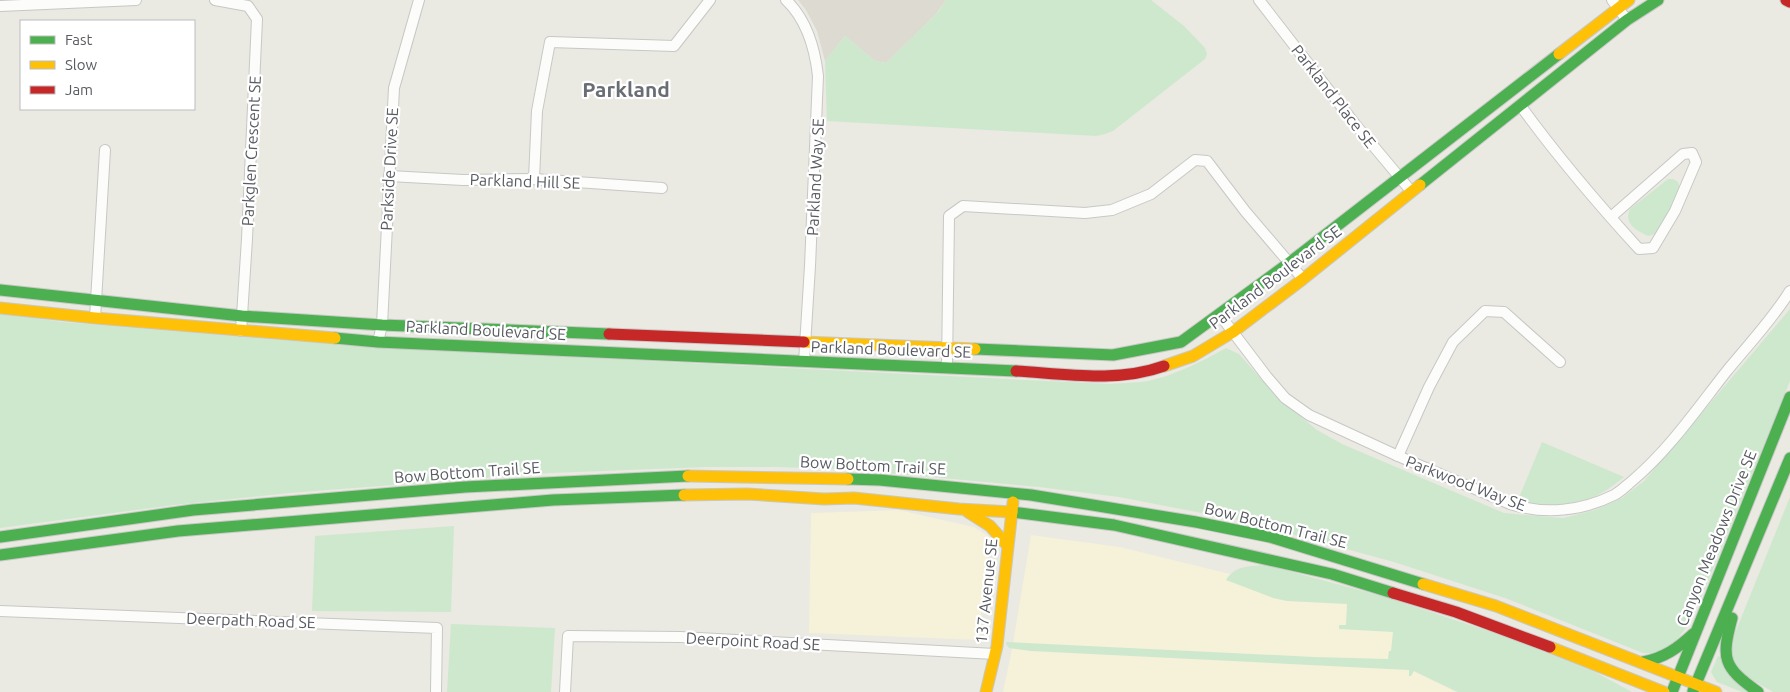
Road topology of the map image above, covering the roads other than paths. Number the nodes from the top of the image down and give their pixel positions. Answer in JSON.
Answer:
{"nodes":[{"id":1,"x":136,"y":0,"type":"edge"},
{"id":2,"x":215,"y":0,"type":"edge"},
{"id":3,"x":419,"y":0,"type":"edge"},
{"id":4,"x":710,"y":0,"type":"edge"},
{"id":5,"x":786,"y":0,"type":"edge"},
{"id":6,"x":1259,"y":0,"type":"edge"},
{"id":7,"x":1629,"y":0,"type":"edge"},
{"id":8,"x":1658,"y":0,"type":"edge"},
{"id":9,"x":1786,"y":0,"type":"edge"},
{"id":10,"x":51,"y":2,"type":"edge"},
{"id":11,"x":1790,"y":2,"type":"edge"},
{"id":12,"x":1615,"y":4,"type":"edge"},
{"id":13,"x":0,"y":6,"type":"edge"},
{"id":14,"x":1627,"y":20,"type":"junction"},
{"id":15,"x":1520,"y":105,"type":"junction"},
{"id":16,"x":105,"y":150,"type":"dead end"},
{"id":17,"x":389,"y":176,"type":"junction"},
{"id":18,"x":1399,"y":178,"type":"junction"},
{"id":19,"x":534,"y":179,"type":"junction"},
{"id":20,"x":662,"y":188,"type":"dead end"},
{"id":21,"x":1411,"y":191,"type":"junction"},
{"id":22,"x":1610,"y":218,"type":"junction"},
{"id":23,"x":1289,"y":263,"type":"junction"},
{"id":24,"x":1302,"y":279,"type":"junction"},
{"id":25,"x":0,"y":290,"type":"edge"},
{"id":26,"x":1790,"y":291,"type":"edge"},
{"id":27,"x":97,"y":301,"type":"junction"},
{"id":28,"x":0,"y":308,"type":"edge"},
{"id":29,"x":1220,"y":315,"type":"junction"},
{"id":30,"x":242,"y":316,"type":"junction"},
{"id":31,"x":95,"y":318,"type":"junction"},
{"id":32,"x":382,"y":324,"type":"junction"},
{"id":33,"x":241,"y":331,"type":"junction"},
{"id":34,"x":1233,"y":332,"type":"junction"},
{"id":35,"x":806,"y":341,"type":"junction"},
{"id":36,"x":378,"y":342,"type":"junction"},
{"id":37,"x":948,"y":348,"type":"junction"},
{"id":38,"x":804,"y":362,"type":"junction"},
{"id":39,"x":1560,"y":362,"type":"dead end"},
{"id":40,"x":947,"y":367,"type":"junction"},
{"id":41,"x":1790,"y":397,"type":"edge"},
{"id":42,"x":1398,"y":456,"type":"junction"},
{"id":43,"x":1790,"y":458,"type":"edge"},
{"id":44,"x":1014,"y":493,"type":"junction"},
{"id":45,"x":959,"y":509,"type":"junction"},
{"id":46,"x":1012,"y":512,"type":"junction"},
{"id":47,"x":0,"y":537,"type":"edge"},
{"id":48,"x":1007,"y":545,"type":"junction"},
{"id":49,"x":0,"y":555,"type":"edge"},
{"id":50,"x":1741,"y":578,"type":"junction"},
{"id":51,"x":0,"y":611,"type":"edge"},
{"id":52,"x":1695,"y":632,"type":"junction"},
{"id":53,"x":995,"y":654,"type":"junction"},
{"id":54,"x":1642,"y":662,"type":"junction"},
{"id":55,"x":1614,"y":673,"type":"junction"},
{"id":56,"x":1679,"y":676,"type":"junction"},
{"id":57,"x":1695,"y":688,"type":"edge"},
{"id":58,"x":436,"y":692,"type":"edge"},
{"id":59,"x":565,"y":692,"type":"edge"},
{"id":60,"x":986,"y":692,"type":"edge"},
{"id":61,"x":1636,"y":692,"type":"edge"},
{"id":62,"x":1664,"y":692,"type":"edge"},
{"id":63,"x":1672,"y":692,"type":"edge"},
{"id":64,"x":1716,"y":692,"type":"edge"},
{"id":65,"x":1758,"y":692,"type":"edge"}],
"edges":[{"from":1,"to":10,"type":"street"},
{"from":2,"to":30,"type":"street","name":"Parkglen Crescent SE"},
{"from":3,"to":17,"type":"street","name":"Parkside Drive SE"},
{"from":4,"to":19,"type":"street"},
{"from":5,"to":35,"type":"street","name":"Parkland Way SE"},
{"from":6,"to":18,"type":"street","name":"Parkland Place SE"},
{"from":7,"to":12,"type":"main road","name":"Parkland Boulevard SE"},
{"from":8,"to":14,"type":"main road","name":"Parkland Boulevard SE"},
{"from":9,"to":11,"type":"main road"},
{"from":10,"to":13,"type":"street"},
{"from":12,"to":14,"type":"street"},
{"from":12,"to":18,"type":"main road","name":"Parkland Boulevard SE"},
{"from":14,"to":15,"type":"main road","name":"Parkland Boulevard SE"},
{"from":15,"to":21,"type":"main road","name":"Parkland Boulevard SE"},
{"from":15,"to":22,"type":"street"},
{"from":16,"to":27,"type":"street"},
{"from":17,"to":19,"type":"street","name":"Parkland Hill SE"},
{"from":17,"to":32,"type":"street","name":"Parkside Drive SE"},
{"from":18,"to":21,"type":"street","name":"Parkland Place SE"},
{"from":18,"to":23,"type":"main road","name":"Parkland Boulevard SE"},
{"from":19,"to":20,"type":"street","name":"Parkland Hill SE"},
{"from":21,"to":24,"type":"main road","name":"Parkland Boulevard SE"},
{"from":22,"to":22,"type":"street"},
{"from":23,"to":24,"type":"street"},
{"from":23,"to":29,"type":"main road","name":"Parkland Boulevard SE"},
{"from":23,"to":37,"type":"street"},
{"from":24,"to":34,"type":"main road","name":"Parkland Boulevard SE"},
{"from":25,"to":27,"type":"main road","name":"Parkland Boulevard SE"},
{"from":26,"to":42,"type":"street","name":"Parkwood Way SE"},
{"from":27,"to":30,"type":"main road","name":"Parkland Boulevard SE"},
{"from":27,"to":31,"type":"street"},
{"from":28,"to":31,"type":"main road","name":"Parkland Boulevard SE"},
{"from":29,"to":34,"type":"street","name":"Parkwood Way SE"},
{"from":29,"to":37,"type":"main road","name":"Parkland Boulevard SE"},
{"from":30,"to":32,"type":"main road","name":"Parkland Boulevard SE"},
{"from":30,"to":33,"type":"street","name":"Parkglen Crescent SE"},
{"from":31,"to":33,"type":"main road","name":"Parkland Boulevard SE"},
{"from":32,"to":35,"type":"main road","name":"Parkland Boulevard SE"},
{"from":32,"to":36,"type":"street","name":"Parkside Drive SE"},
{"from":33,"to":36,"type":"main road","name":"Parkland Boulevard SE"},
{"from":34,"to":40,"type":"main road","name":"Parkland Boulevard SE"},
{"from":34,"to":42,"type":"street","name":"Parkwood Way SE"},
{"from":35,"to":37,"type":"main road","name":"Parkland Boulevard SE"},
{"from":35,"to":38,"type":"street","name":"Parkland Way SE"},
{"from":36,"to":38,"type":"main road","name":"Parkland Boulevard SE"},
{"from":37,"to":40,"type":"street"},
{"from":38,"to":40,"type":"main road","name":"Parkland Boulevard SE"},
{"from":39,"to":42,"type":"street"},
{"from":41,"to":52,"type":"main road","name":"Canyon Meadows Drive SE"},
{"from":43,"to":50,"type":"main road"},
{"from":44,"to":46,"type":"main road","name":"137 Avenue SE"},
{"from":44,"to":47,"type":"main road","name":"Bow Bottom Trail SE"},
{"from":44,"to":54,"type":"main road","name":"Bow Bottom Trail SE"},
{"from":45,"to":46,"type":"main road","name":"Bow Bottom Trail SE"},
{"from":45,"to":48,"type":"main road"},
{"from":45,"to":49,"type":"main road","name":"Bow Bottom Trail SE"},
{"from":46,"to":48,"type":"main road","name":"137 Avenue SE"},
{"from":46,"to":55,"type":"main road","name":"Bow Bottom Trail SE"},
{"from":48,"to":53,"type":"main road","name":"137 Avenue SE"},
{"from":50,"to":57,"type":"main road"},
{"from":50,"to":65,"type":"main road"},
{"from":51,"to":58,"type":"street","name":"Deerpath Road SE"},
{"from":52,"to":54,"type":"main road"},
{"from":52,"to":56,"type":"main road","name":"Canyon Meadows Drive SE"},
{"from":53,"to":59,"type":"street","name":"Deerpoint Road SE"},
{"from":53,"to":60,"type":"main road","name":"137 Avenue SE"},
{"from":54,"to":56,"type":"main road","name":"Bow Bottom Trail SE"},
{"from":55,"to":61,"type":"main road"},
{"from":55,"to":62,"type":"main road","name":"Bow Bottom Trail SE"},
{"from":56,"to":57,"type":"main road","name":"Bow Bottom Trail SE"},
{"from":56,"to":63,"type":"main road","name":"Canyon Meadows Drive SE"},
{"from":57,"to":64,"type":"main road","name":"Bow Bottom Trail SE"}]}
